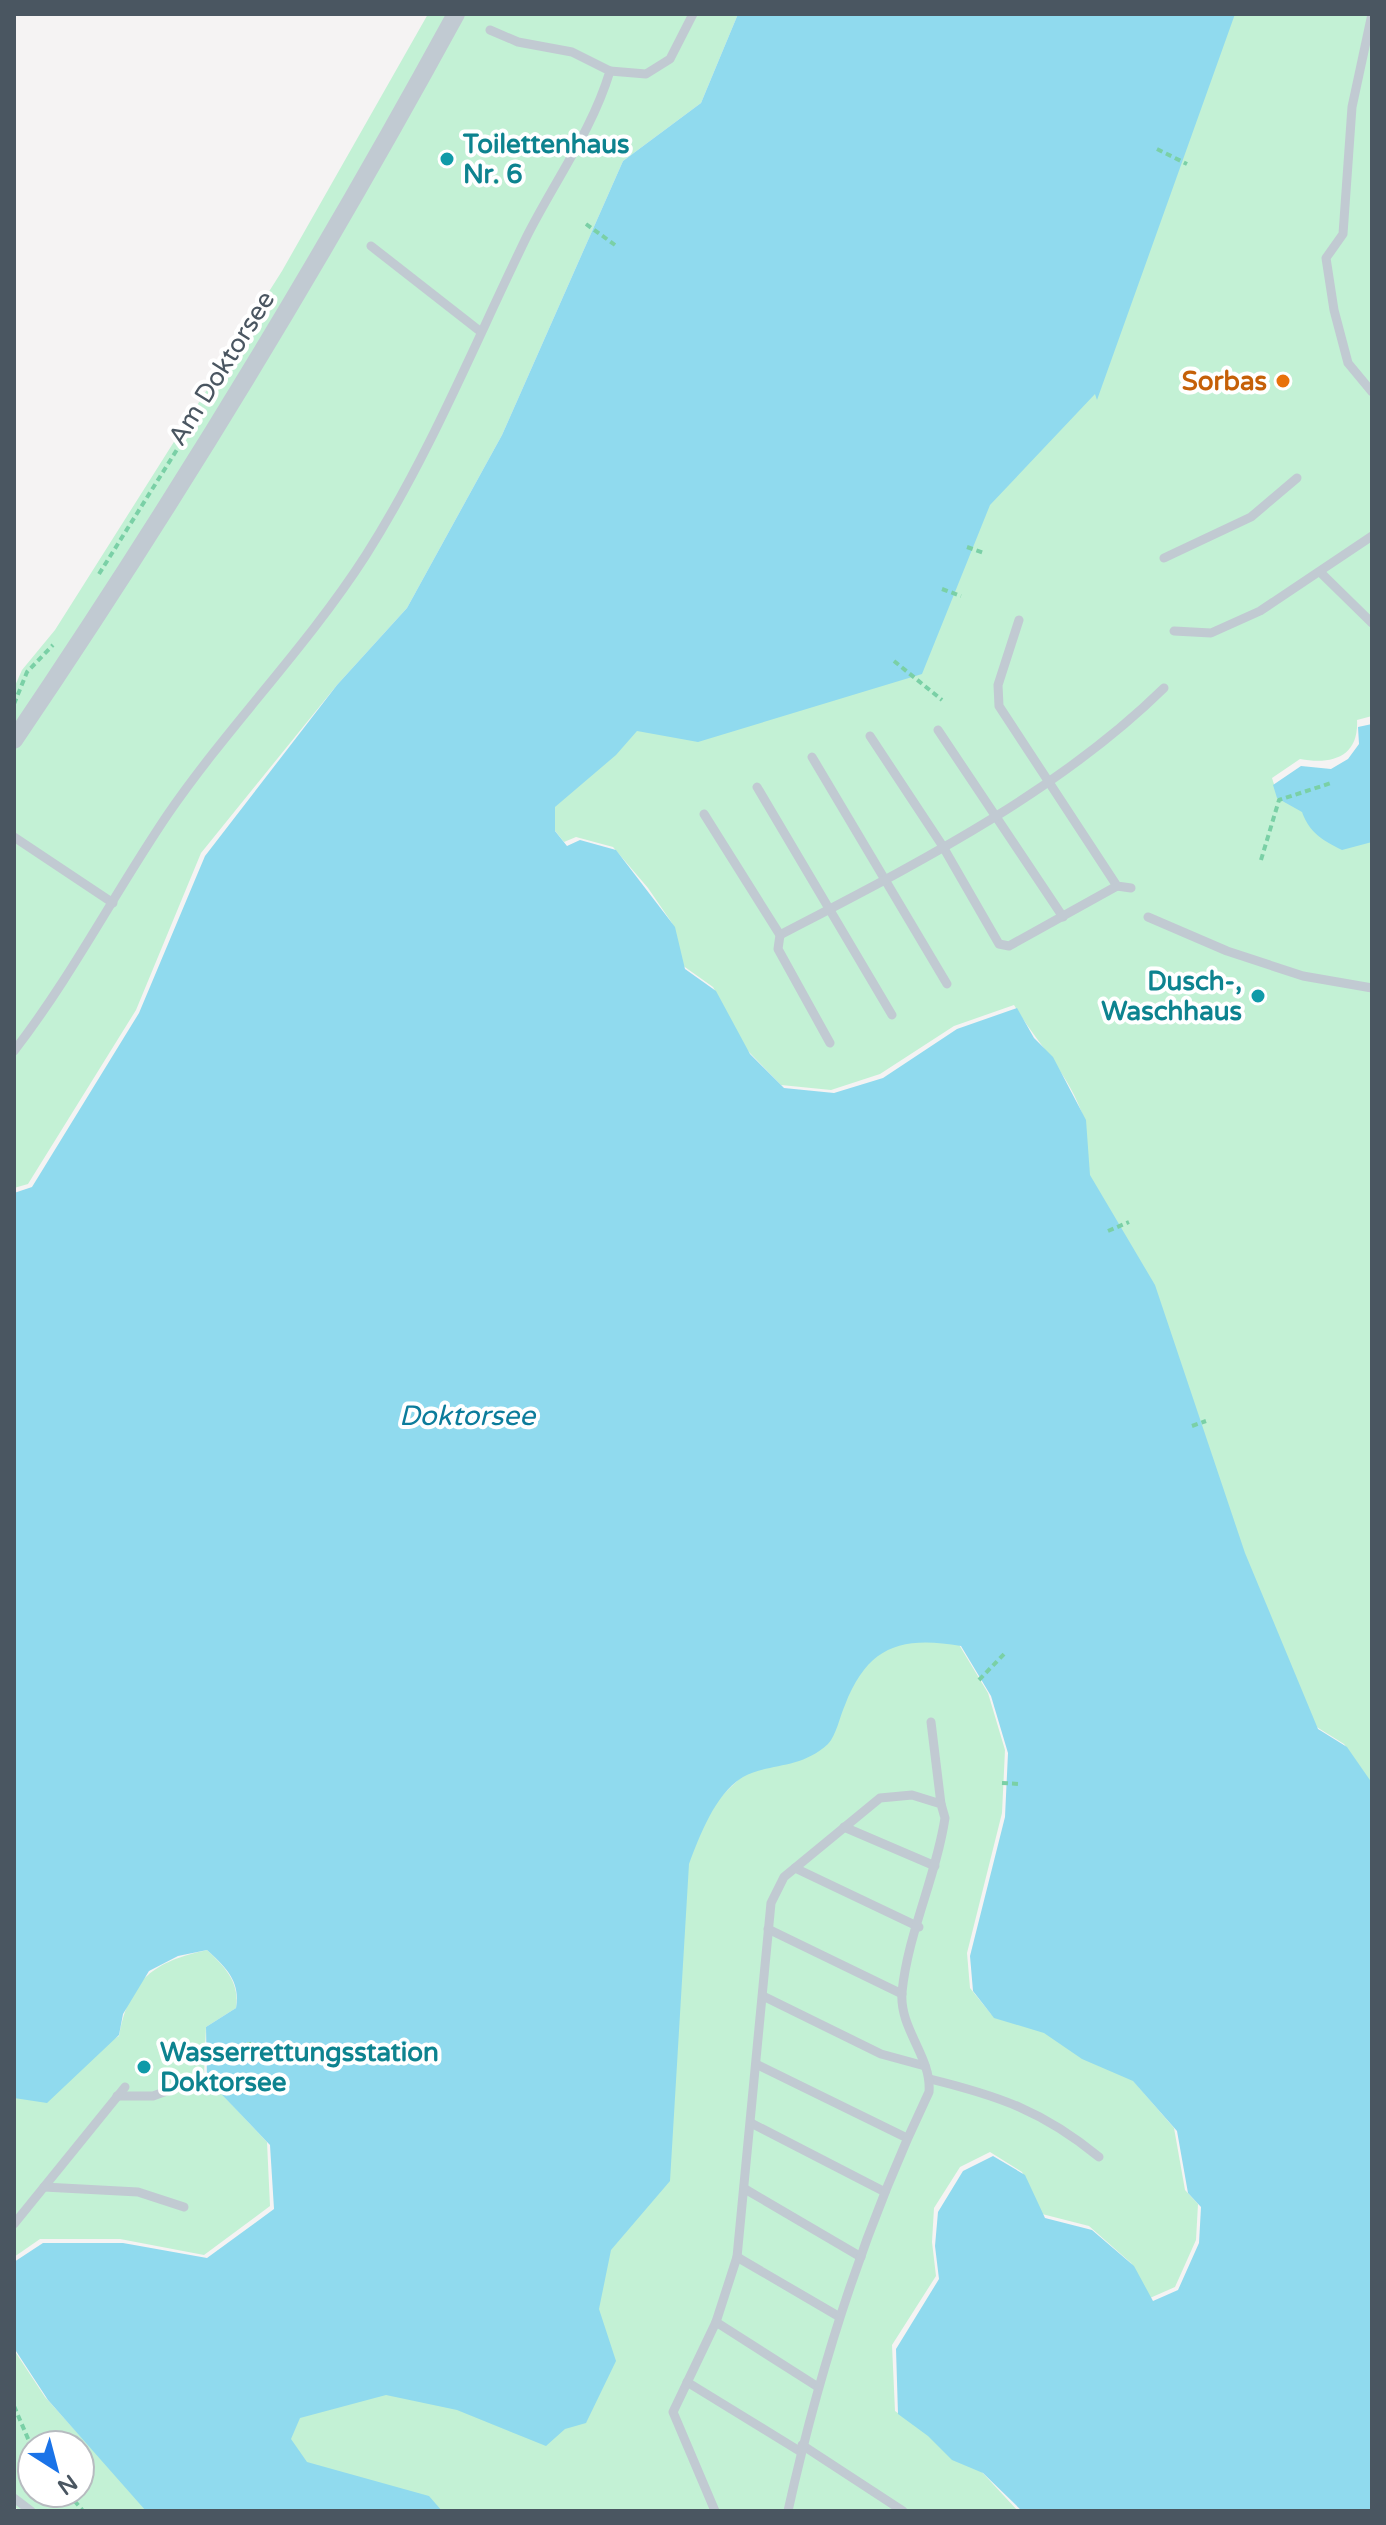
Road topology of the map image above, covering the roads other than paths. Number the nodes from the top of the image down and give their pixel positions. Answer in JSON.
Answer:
{"nodes":[{"id":1,"x":456,"y":14,"type":"edge"},
{"id":2,"x":693,"y":14,"type":"edge"},
{"id":3,"x":1372,"y":14,"type":"edge"},
{"id":4,"x":490,"y":30,"type":"dead end"},
{"id":5,"x":610,"y":71,"type":"junction"},
{"id":6,"x":371,"y":246,"type":"dead end"},
{"id":7,"x":481,"y":332,"type":"junction"},
{"id":8,"x":1372,"y":392,"type":"edge"},
{"id":9,"x":1297,"y":478,"type":"dead end"},
{"id":10,"x":1372,"y":536,"type":"edge"},
{"id":11,"x":1164,"y":558,"type":"dead end"},
{"id":12,"x":1320,"y":572,"type":"junction"},
{"id":13,"x":1019,"y":620,"type":"dead end"},
{"id":14,"x":1372,"y":623,"type":"edge"},
{"id":15,"x":1174,"y":631,"type":"dead end"},
{"id":16,"x":1164,"y":688,"type":"dead end"},
{"id":17,"x":938,"y":730,"type":"dead end"},
{"id":18,"x":870,"y":736,"type":"dead end"},
{"id":19,"x":14,"y":740,"type":"edge"},
{"id":20,"x":812,"y":757,"type":"dead end"},
{"id":21,"x":1048,"y":783,"type":"junction"},
{"id":22,"x":757,"y":787,"type":"dead end"},
{"id":23,"x":704,"y":814,"type":"dead end"},
{"id":24,"x":993,"y":816,"type":"junction"},
{"id":25,"x":14,"y":837,"type":"edge"},
{"id":26,"x":942,"y":845,"type":"junction"},
{"id":27,"x":887,"y":878,"type":"junction"},
{"id":28,"x":1117,"y":886,"type":"junction"},
{"id":29,"x":1131,"y":888,"type":"dead end"},
{"id":30,"x":113,"y":903,"type":"junction"},
{"id":31,"x":830,"y":909,"type":"junction"},
{"id":32,"x":1063,"y":917,"type":"junction"},
{"id":33,"x":1148,"y":917,"type":"dead end"},
{"id":34,"x":780,"y":935,"type":"junction"},
{"id":35,"x":947,"y":984,"type":"dead end"},
{"id":36,"x":1372,"y":988,"type":"edge"},
{"id":37,"x":892,"y":1015,"type":"dead end"},
{"id":38,"x":830,"y":1043,"type":"dead end"},
{"id":39,"x":14,"y":1051,"type":"edge"},
{"id":40,"x":931,"y":1722,"type":"dead end"},
{"id":41,"x":941,"y":1804,"type":"junction"},
{"id":42,"x":844,"y":1827,"type":"junction"},
{"id":43,"x":935,"y":1866,"type":"junction"},
{"id":44,"x":795,"y":1868,"type":"junction"},
{"id":45,"x":919,"y":1927,"type":"junction"},
{"id":46,"x":768,"y":1929,"type":"junction"},
{"id":47,"x":902,"y":1994,"type":"junction"},
{"id":48,"x":763,"y":1996,"type":"junction"},
{"id":49,"x":756,"y":2064,"type":"junction"},
{"id":50,"x":925,"y":2066,"type":"junction"},
{"id":51,"x":200,"y":2079,"type":"dead end"},
{"id":52,"x":930,"y":2079,"type":"junction"},
{"id":53,"x":125,"y":2087,"type":"dead end"},
{"id":54,"x":117,"y":2096,"type":"junction"},
{"id":55,"x":751,"y":2123,"type":"junction"},
{"id":56,"x":907,"y":2138,"type":"junction"},
{"id":57,"x":1099,"y":2157,"type":"dead end"},
{"id":58,"x":44,"y":2187,"type":"junction"},
{"id":59,"x":745,"y":2189,"type":"junction"},
{"id":60,"x":885,"y":2192,"type":"junction"},
{"id":61,"x":184,"y":2207,"type":"dead end"},
{"id":62,"x":14,"y":2224,"type":"edge"},
{"id":63,"x":737,"y":2257,"type":"junction"},
{"id":64,"x":861,"y":2257,"type":"junction"},
{"id":65,"x":838,"y":2316,"type":"junction"},
{"id":66,"x":716,"y":2322,"type":"junction"},
{"id":67,"x":687,"y":2382,"type":"junction"},
{"id":68,"x":818,"y":2387,"type":"junction"},
{"id":69,"x":801,"y":2448,"type":"junction"},
{"id":70,"x":14,"y":2498,"type":"edge"},
{"id":71,"x":31,"y":2511,"type":"edge"},
{"id":72,"x":715,"y":2511,"type":"edge"},
{"id":73,"x":789,"y":2511,"type":"edge"},
{"id":74,"x":903,"y":2511,"type":"edge"}],
"edges":[{"from":1,"to":19,"type":"street","name":"Am Doktorsee"},
{"from":2,"to":5,"type":"lane"},
{"from":3,"to":8,"type":"lane"},
{"from":4,"to":5,"type":"lane"},
{"from":5,"to":7,"type":"lane"},
{"from":6,"to":7,"type":"lane"},
{"from":7,"to":30,"type":"lane"},
{"from":9,"to":11,"type":"lane"},
{"from":10,"to":12,"type":"lane"},
{"from":12,"to":14,"type":"lane"},
{"from":12,"to":15,"type":"lane"},
{"from":13,"to":21,"type":"lane"},
{"from":16,"to":21,"type":"lane"},
{"from":17,"to":24,"type":"lane"},
{"from":18,"to":26,"type":"lane"},
{"from":20,"to":27,"type":"lane"},
{"from":21,"to":24,"type":"lane"},
{"from":21,"to":28,"type":"lane"},
{"from":22,"to":31,"type":"lane"},
{"from":23,"to":34,"type":"lane"},
{"from":24,"to":26,"type":"lane"},
{"from":24,"to":32,"type":"lane"},
{"from":25,"to":30,"type":"lane"},
{"from":26,"to":27,"type":"lane"},
{"from":26,"to":32,"type":"lane"},
{"from":27,"to":31,"type":"lane"},
{"from":27,"to":35,"type":"lane"},
{"from":28,"to":29,"type":"lane"},
{"from":28,"to":32,"type":"lane"},
{"from":30,"to":39,"type":"lane"},
{"from":31,"to":34,"type":"lane"},
{"from":31,"to":37,"type":"lane"},
{"from":33,"to":36,"type":"lane"},
{"from":34,"to":38,"type":"lane"},
{"from":40,"to":41,"type":"lane"},
{"from":41,"to":42,"type":"lane"},
{"from":41,"to":43,"type":"lane"},
{"from":42,"to":43,"type":"lane"},
{"from":42,"to":44,"type":"lane"},
{"from":43,"to":45,"type":"lane"},
{"from":44,"to":45,"type":"lane"},
{"from":44,"to":46,"type":"lane"},
{"from":45,"to":47,"type":"lane"},
{"from":46,"to":47,"type":"lane"},
{"from":46,"to":48,"type":"lane"},
{"from":47,"to":50,"type":"lane"},
{"from":48,"to":49,"type":"lane"},
{"from":48,"to":50,"type":"lane"},
{"from":49,"to":55,"type":"lane"},
{"from":49,"to":56,"type":"lane"},
{"from":50,"to":52,"type":"lane"},
{"from":51,"to":54,"type":"lane"},
{"from":52,"to":56,"type":"lane"},
{"from":52,"to":57,"type":"lane"},
{"from":53,"to":54,"type":"lane"},
{"from":54,"to":58,"type":"lane"},
{"from":55,"to":59,"type":"lane"},
{"from":55,"to":60,"type":"lane"},
{"from":56,"to":60,"type":"lane"},
{"from":58,"to":61,"type":"lane"},
{"from":58,"to":62,"type":"lane"},
{"from":59,"to":63,"type":"lane"},
{"from":59,"to":64,"type":"lane"},
{"from":60,"to":64,"type":"lane"},
{"from":63,"to":65,"type":"lane"},
{"from":63,"to":66,"type":"lane"},
{"from":64,"to":65,"type":"lane"},
{"from":65,"to":68,"type":"lane"},
{"from":66,"to":67,"type":"lane"},
{"from":66,"to":68,"type":"lane"},
{"from":67,"to":69,"type":"lane"},
{"from":67,"to":72,"type":"lane"},
{"from":68,"to":69,"type":"lane"},
{"from":69,"to":73,"type":"lane"},
{"from":69,"to":74,"type":"lane"},
{"from":70,"to":71,"type":"lane"}]}
